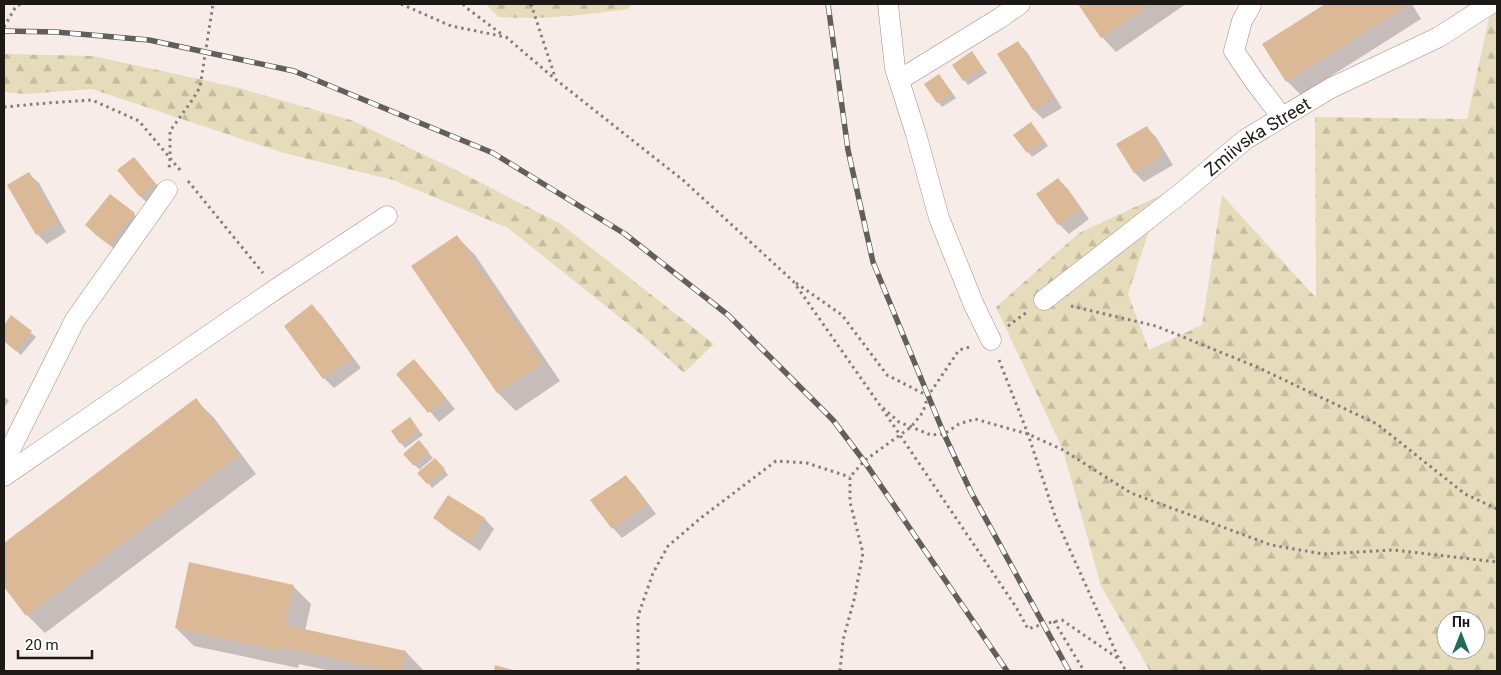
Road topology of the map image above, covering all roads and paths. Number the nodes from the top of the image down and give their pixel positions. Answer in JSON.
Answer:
{"nodes":[{"id":1,"x":213,"y":4,"type":"edge"},
{"id":2,"x":401,"y":4,"type":"edge"},
{"id":3,"x":464,"y":4,"type":"edge"},
{"id":4,"x":532,"y":4,"type":"edge"},
{"id":5,"x":888,"y":4,"type":"edge"},
{"id":6,"x":1020,"y":4,"type":"edge"},
{"id":7,"x":1252,"y":4,"type":"edge"},
{"id":8,"x":1490,"y":4,"type":"edge"},
{"id":9,"x":17,"y":5,"type":"edge"},
{"id":10,"x":4,"y":27,"type":"edge"},
{"id":11,"x":506,"y":38,"type":"junction"},
{"id":12,"x":555,"y":79,"type":"junction"},
{"id":13,"x":899,"y":80,"type":"junction"},
{"id":14,"x":4,"y":107,"type":"edge"},
{"id":15,"x":1282,"y":117,"type":"junction"},
{"id":16,"x":170,"y":158,"type":"junction"},
{"id":17,"x":182,"y":173,"type":"dead end"},
{"id":18,"x":188,"y":180,"type":"dead end"},
{"id":19,"x":167,"y":190,"type":"joint"},
{"id":20,"x":387,"y":216,"type":"dead end"},
{"id":21,"x":793,"y":281,"type":"junction"},
{"id":22,"x":276,"y":289,"type":"junction"},
{"id":23,"x":1044,"y":300,"type":"junction"},
{"id":24,"x":991,"y":340,"type":"junction"},
{"id":25,"x":928,"y":396,"type":"junction"},
{"id":26,"x":879,"y":404,"type":"junction"},
{"id":27,"x":911,"y":427,"type":"junction"},
{"id":28,"x":1028,"y":434,"type":"junction"},
{"id":29,"x":900,"y":435,"type":"junction"},
{"id":30,"x":4,"y":462,"type":"edge"},
{"id":31,"x":4,"y":476,"type":"edge"},
{"id":32,"x":850,"y":477,"type":"junction"},
{"id":33,"x":1497,"y":509,"type":"edge"},
{"id":34,"x":1497,"y":562,"type":"edge"},
{"id":35,"x":1054,"y":621,"type":"junction"},
{"id":36,"x":1119,"y":659,"type":"junction"},
{"id":37,"x":638,"y":671,"type":"edge"},
{"id":38,"x":840,"y":671,"type":"edge"},
{"id":39,"x":1084,"y":671,"type":"edge"},
{"id":40,"x":1126,"y":671,"type":"edge"}],
"edges":[{"from":1,"to":16,"type":"path"},
{"from":2,"to":11,"type":"path"},
{"from":3,"to":11,"type":"path"},
{"from":4,"to":12,"type":"path"},
{"from":5,"to":13,"type":"street"},
{"from":6,"to":13,"type":"street"},
{"from":7,"to":15,"type":"street"},
{"from":8,"to":15,"type":"street","name":"Zmiivska Street"},
{"from":9,"to":10,"type":"path"},
{"from":11,"to":12,"type":"path"},
{"from":12,"to":21,"type":"path"},
{"from":13,"to":24,"type":"street"},
{"from":14,"to":16,"type":"path"},
{"from":15,"to":23,"type":"street","name":"Zmiivska Street"},
{"from":16,"to":17,"type":"path"},
{"from":16,"to":19,"type":"path"},
{"from":18,"to":22,"type":"path"},
{"from":19,"to":30,"type":"street"},
{"from":20,"to":22,"type":"street"},
{"from":21,"to":25,"type":"path"},
{"from":21,"to":26,"type":"path"},
{"from":22,"to":31,"type":"street"},
{"from":23,"to":24,"type":"path"},
{"from":23,"to":33,"type":"path"},
{"from":24,"to":25,"type":"path"},
{"from":24,"to":28,"type":"path"},
{"from":25,"to":27,"type":"path"},
{"from":26,"to":27,"type":"path"},
{"from":26,"to":29,"type":"path"},
{"from":27,"to":28,"type":"path"},
{"from":27,"to":29,"type":"path"},
{"from":28,"to":34,"type":"path"},
{"from":28,"to":36,"type":"path"},
{"from":29,"to":32,"type":"path"},
{"from":29,"to":35,"type":"path"},
{"from":32,"to":37,"type":"path"},
{"from":32,"to":38,"type":"path"},
{"from":35,"to":36,"type":"path"},
{"from":35,"to":39,"type":"path"},
{"from":36,"to":40,"type":"path"}]}
